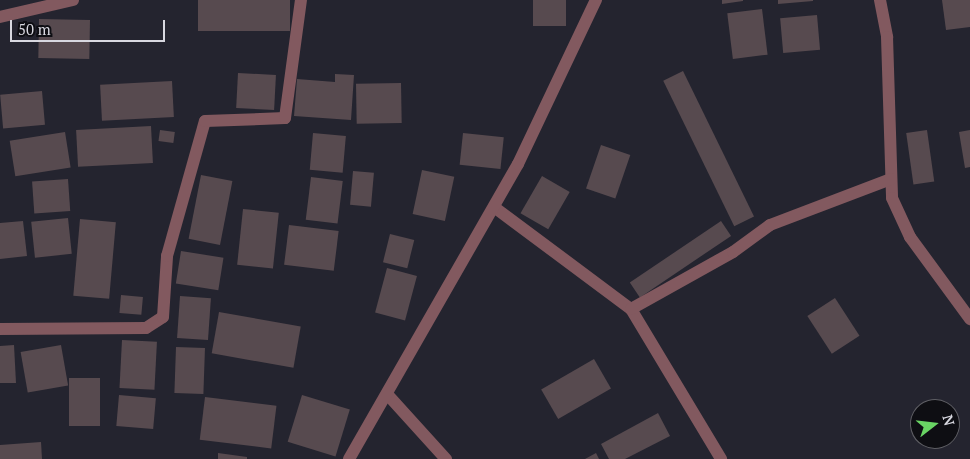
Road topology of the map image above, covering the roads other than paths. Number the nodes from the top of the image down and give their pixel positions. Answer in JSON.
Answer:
{"nodes":[{"id":1,"x":73,"y":0,"type":"edge"},
{"id":2,"x":301,"y":0,"type":"edge"},
{"id":3,"x":596,"y":0,"type":"edge"},
{"id":4,"x":880,"y":0,"type":"edge"},
{"id":5,"x":0,"y":17,"type":"edge"},
{"id":6,"x":891,"y":179,"type":"junction"},
{"id":7,"x":494,"y":207,"type":"junction"},
{"id":8,"x":631,"y":309,"type":"junction"},
{"id":9,"x":970,"y":319,"type":"edge"},
{"id":10,"x":0,"y":329,"type":"edge"},
{"id":11,"x":387,"y":394,"type":"junction"},
{"id":12,"x":349,"y":459,"type":"edge"},
{"id":13,"x":446,"y":459,"type":"edge"},
{"id":14,"x":721,"y":459,"type":"edge"}],
"edges":[{"from":1,"to":5,"type":"street"},
{"from":2,"to":10,"type":"street"},
{"from":3,"to":7,"type":"street"},
{"from":4,"to":6,"type":"street"},
{"from":6,"to":8,"type":"street"},
{"from":6,"to":9,"type":"street"},
{"from":7,"to":8,"type":"street"},
{"from":7,"to":11,"type":"street"},
{"from":8,"to":14,"type":"street"},
{"from":11,"to":12,"type":"street"},
{"from":11,"to":13,"type":"street"}]}
